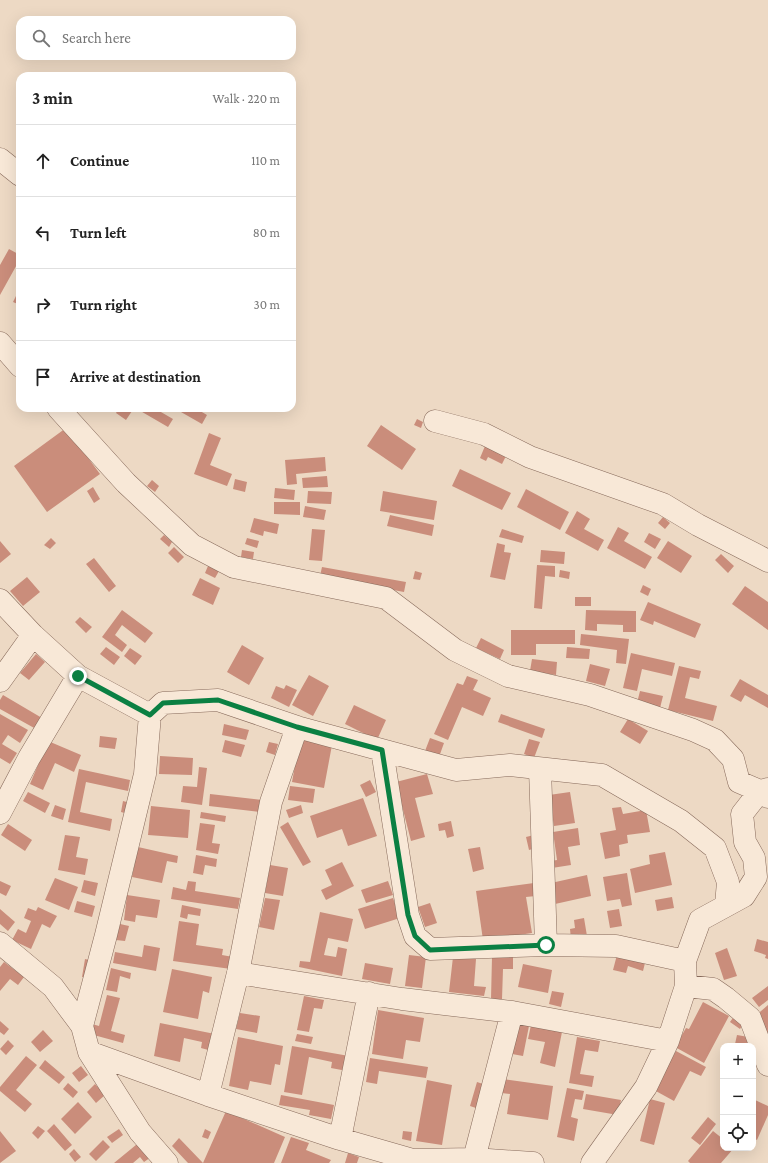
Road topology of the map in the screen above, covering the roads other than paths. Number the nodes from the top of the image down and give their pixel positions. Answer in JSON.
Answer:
{"nodes":[{"id":1,"x":0,"y":158,"type":"edge"},
{"id":2,"x":16,"y":172,"type":"edge"},
{"id":3,"x":0,"y":343,"type":"edge"},
{"id":4,"x":16,"y":361,"type":"edge"},
{"id":5,"x":62,"y":412,"type":"edge"},
{"id":6,"x":435,"y":421,"type":"dead end"},
{"id":7,"x":768,"y":561,"type":"edge"},
{"id":8,"x":0,"y":600,"type":"edge"},
{"id":9,"x":33,"y":635,"type":"junction"},
{"id":10,"x":78,"y":676,"type":"junction"},
{"id":11,"x":0,"y":681,"type":"edge"},
{"id":12,"x":150,"y":715,"type":"junction"},
{"id":13,"x":297,"y":727,"type":"junction"},
{"id":14,"x":382,"y":750,"type":"junction"},
{"id":15,"x":540,"y":769,"type":"junction"},
{"id":16,"x":765,"y":792,"type":"edge"},
{"id":17,"x":0,"y":814,"type":"edge"},
{"id":18,"x":726,"y":905,"type":"junction"},
{"id":19,"x":0,"y":943,"type":"edge"},
{"id":20,"x":546,"y":945,"type":"junction"},
{"id":21,"x":685,"y":961,"type":"junction"},
{"id":22,"x":238,"y":974,"type":"junction"},
{"id":23,"x":686,"y":986,"type":"junction"},
{"id":24,"x":370,"y":993,"type":"junction"},
{"id":25,"x":512,"y":1012,"type":"junction"},
{"id":26,"x":82,"y":1026,"type":"junction"},
{"id":27,"x":668,"y":1041,"type":"junction"},
{"id":28,"x":89,"y":1052,"type":"junction"},
{"id":29,"x":768,"y":1065,"type":"edge"},
{"id":30,"x":208,"y":1095,"type":"junction"},
{"id":31,"x":340,"y":1139,"type":"junction"},
{"id":32,"x":474,"y":1159,"type":"junction"},
{"id":33,"x":167,"y":1163,"type":"edge"},
{"id":34,"x":533,"y":1163,"type":"edge"},
{"id":35,"x":592,"y":1163,"type":"edge"}],
"edges":[{"from":1,"to":2,"type":"street"},
{"from":3,"to":4,"type":"street"},
{"from":5,"to":16,"type":"street"},
{"from":6,"to":7,"type":"street"},
{"from":8,"to":9,"type":"street"},
{"from":9,"to":10,"type":"street"},
{"from":9,"to":11,"type":"street"},
{"from":10,"to":12,"type":"street"},
{"from":10,"to":17,"type":"street"},
{"from":12,"to":13,"type":"street"},
{"from":12,"to":26,"type":"street"},
{"from":13,"to":14,"type":"street"},
{"from":13,"to":22,"type":"street"},
{"from":14,"to":15,"type":"street"},
{"from":14,"to":20,"type":"street"},
{"from":15,"to":18,"type":"street"},
{"from":15,"to":20,"type":"street"},
{"from":16,"to":18,"type":"street"},
{"from":18,"to":21,"type":"street"},
{"from":19,"to":26,"type":"street"},
{"from":20,"to":21,"type":"street"},
{"from":21,"to":23,"type":"street"},
{"from":22,"to":24,"type":"street"},
{"from":22,"to":30,"type":"street"},
{"from":23,"to":27,"type":"street"},
{"from":23,"to":29,"type":"street"},
{"from":24,"to":25,"type":"street"},
{"from":24,"to":31,"type":"street"},
{"from":25,"to":27,"type":"street"},
{"from":25,"to":32,"type":"street"},
{"from":26,"to":28,"type":"street"},
{"from":27,"to":35,"type":"street"},
{"from":28,"to":30,"type":"street"},
{"from":28,"to":33,"type":"street"},
{"from":30,"to":31,"type":"street"},
{"from":31,"to":32,"type":"street"},
{"from":32,"to":34,"type":"street"}]}
